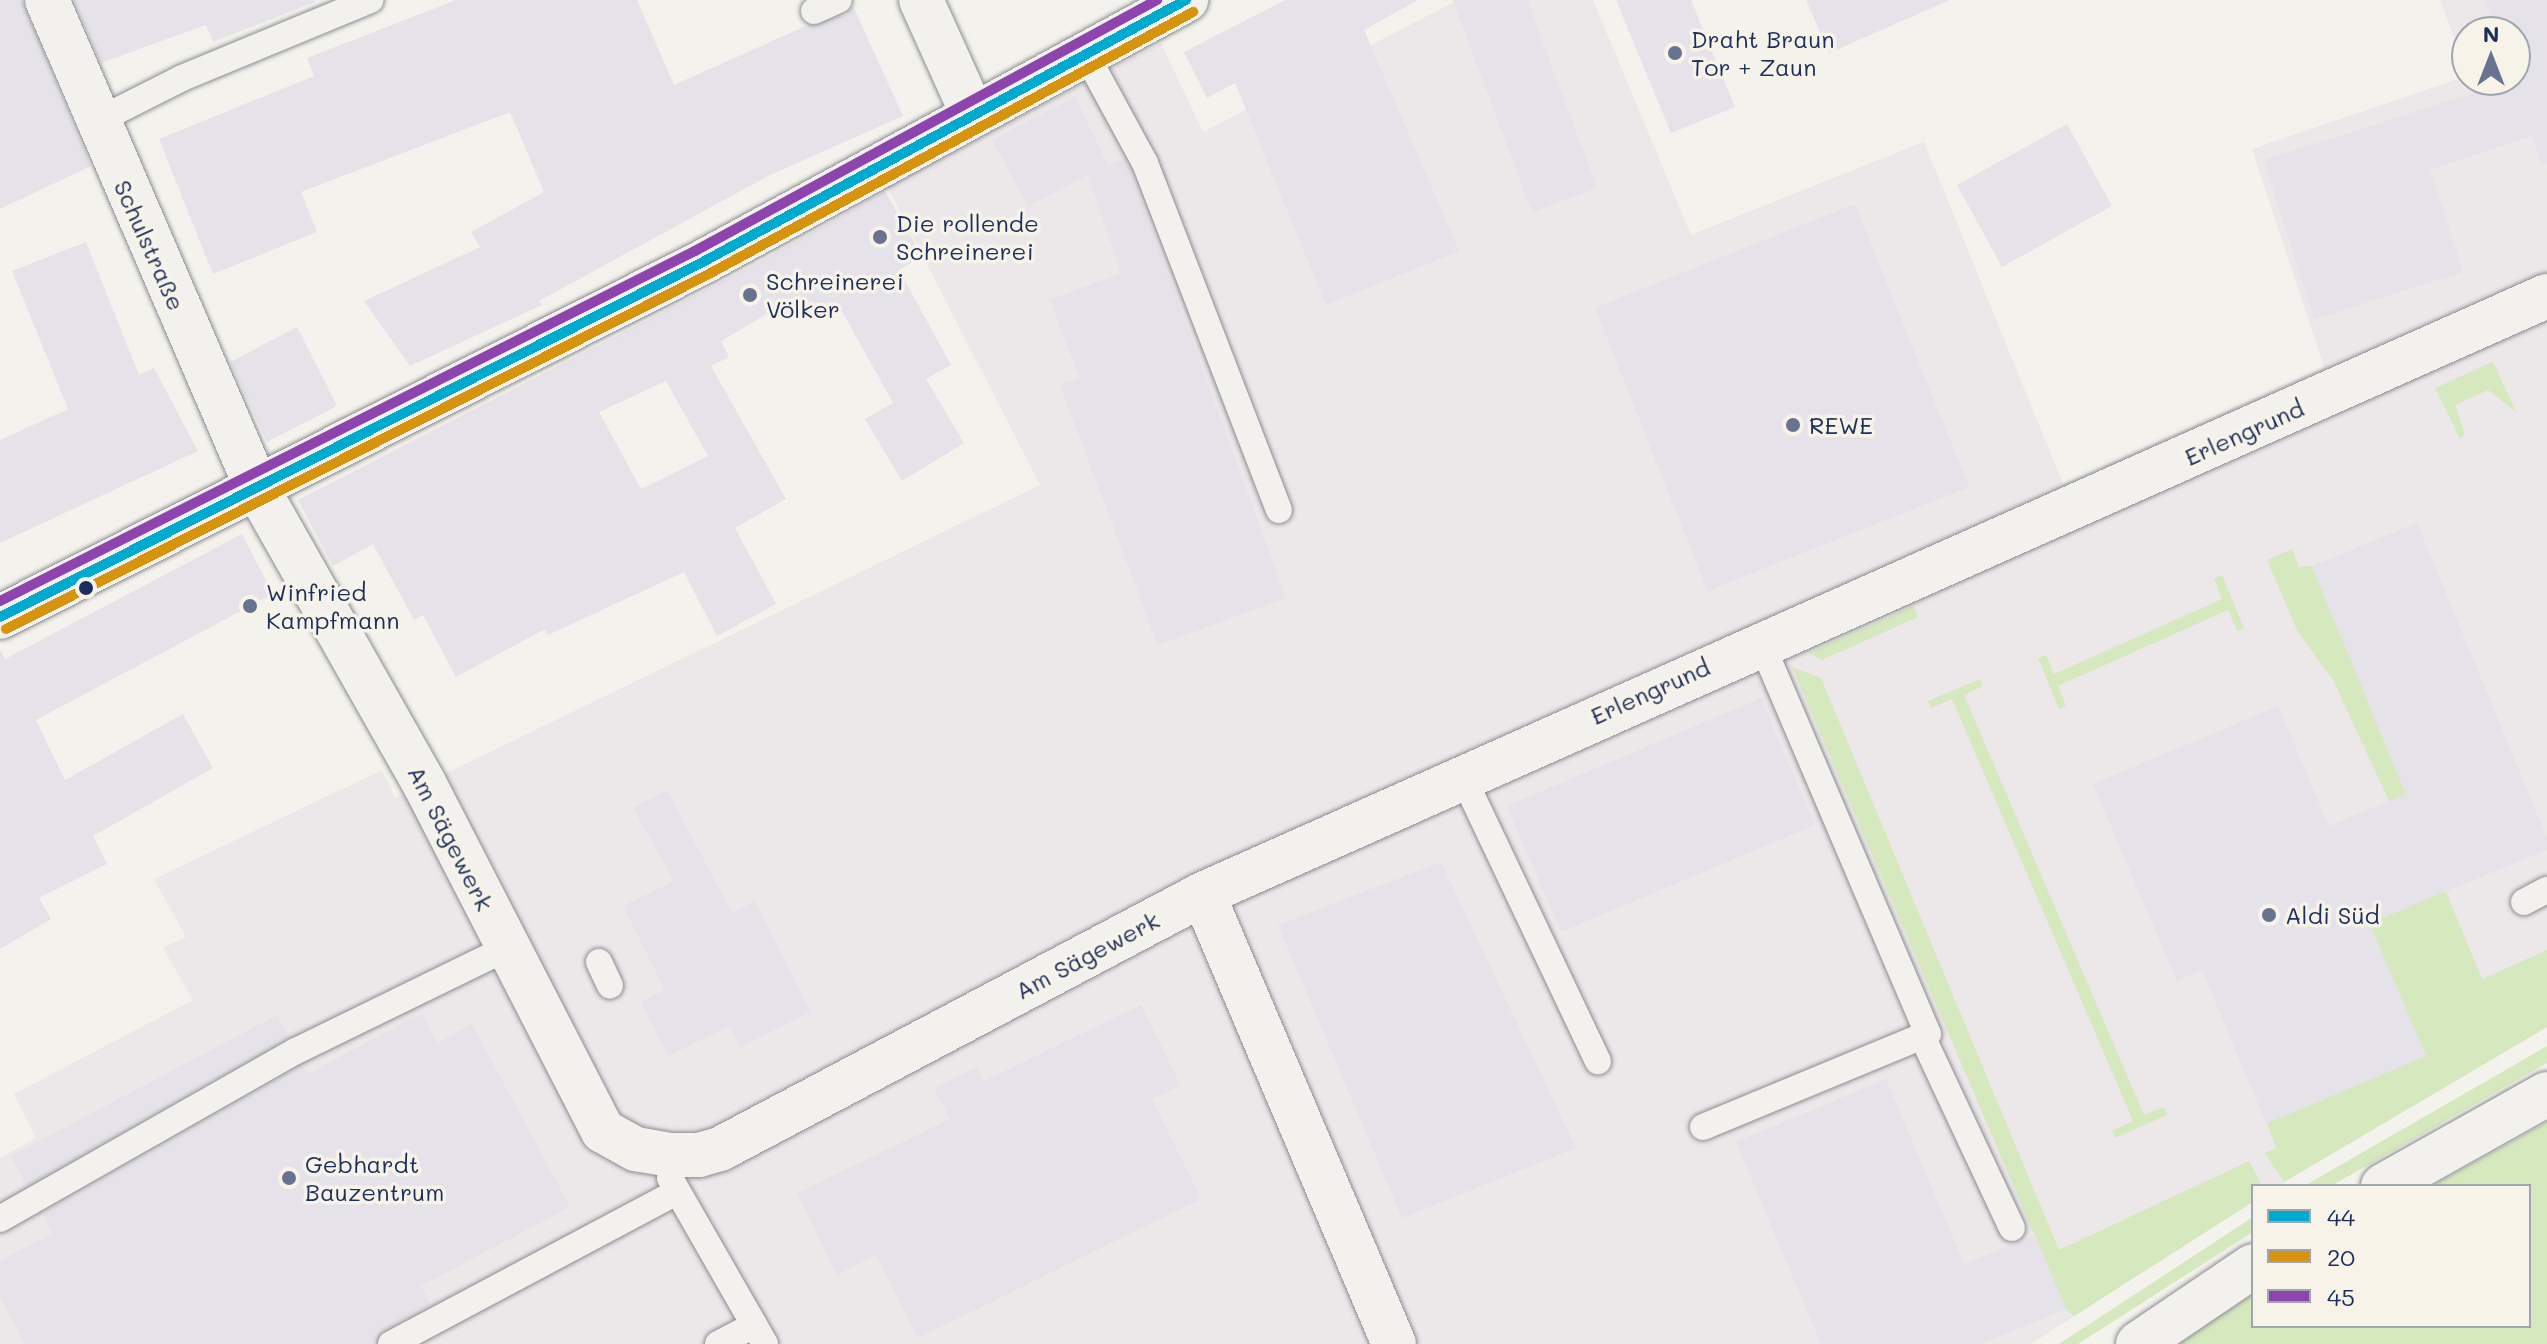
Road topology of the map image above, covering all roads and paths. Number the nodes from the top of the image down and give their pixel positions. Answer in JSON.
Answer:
{"nodes":[{"id":1,"x":47,"y":0,"type":"edge"},
{"id":2,"x":370,"y":0,"type":"edge"},
{"id":3,"x":839,"y":0,"type":"edge"},
{"id":4,"x":921,"y":0,"type":"edge"},
{"id":5,"x":1186,"y":0,"type":"edge"},
{"id":6,"x":814,"y":11,"type":"dead end"},
{"id":7,"x":1085,"y":53,"type":"junction"},
{"id":8,"x":972,"y":113,"type":"junction"},
{"id":9,"x":97,"y":121,"type":"junction"},
{"id":10,"x":2547,"y":296,"type":"edge"},
{"id":11,"x":257,"y":488,"type":"junction"},
{"id":12,"x":1279,"y":510,"type":"dead end"},
{"id":13,"x":0,"y":617,"type":"edge"},
{"id":14,"x":1761,"y":642,"type":"junction"},
{"id":15,"x":1462,"y":775,"type":"junction"},
{"id":16,"x":1203,"y":894,"type":"junction"},
{"id":17,"x":507,"y":948,"type":"junction"},
{"id":18,"x":1922,"y":1036,"type":"junction"},
{"id":19,"x":1598,"y":1061,"type":"dead end"},
{"id":20,"x":2547,"y":1094,"type":"edge"},
{"id":21,"x":1703,"y":1127,"type":"dead end"},
{"id":22,"x":673,"y":1173,"type":"junction"},
{"id":23,"x":2387,"y":1184,"type":"edge"},
{"id":24,"x":0,"y":1219,"type":"edge"},
{"id":25,"x":2012,"y":1228,"type":"dead end"},
{"id":26,"x":2251,"y":1267,"type":"edge"},
{"id":27,"x":760,"y":1334,"type":"edge"},
{"id":28,"x":391,"y":1344,"type":"edge"},
{"id":29,"x":718,"y":1344,"type":"edge"},
{"id":30,"x":1394,"y":1344,"type":"edge"},
{"id":31,"x":2138,"y":1344,"type":"edge"}],
"edges":[{"from":1,"to":9,"type":"street","name":"Schulstraße"},
{"from":2,"to":9,"type":"lane"},
{"from":3,"to":6,"type":"lane"},
{"from":4,"to":8,"type":"street"},
{"from":5,"to":7,"type":"street"},
{"from":7,"to":8,"type":"street"},
{"from":7,"to":12,"type":"lane"},
{"from":8,"to":11,"type":"street"},
{"from":9,"to":11,"type":"street","name":"Schulstraße"},
{"from":10,"to":14,"type":"street","name":"Erlengrund"},
{"from":11,"to":13,"type":"street"},
{"from":11,"to":17,"type":"street","name":"Am Sägewerk"},
{"from":14,"to":15,"type":"street","name":"Erlengrund"},
{"from":14,"to":18,"type":"lane"},
{"from":15,"to":16,"type":"street","name":"Erlengrund"},
{"from":15,"to":19,"type":"lane"},
{"from":16,"to":22,"type":"street","name":"Am Sägewerk"},
{"from":16,"to":30,"type":"street"},
{"from":17,"to":22,"type":"street","name":"Am Sägewerk"},
{"from":17,"to":24,"type":"lane"},
{"from":18,"to":21,"type":"lane"},
{"from":18,"to":25,"type":"lane"},
{"from":20,"to":23,"type":"street"},
{"from":22,"to":27,"type":"lane"},
{"from":22,"to":28,"type":"lane"},
{"from":26,"to":31,"type":"street"},
{"from":27,"to":29,"type":"lane"}]}
